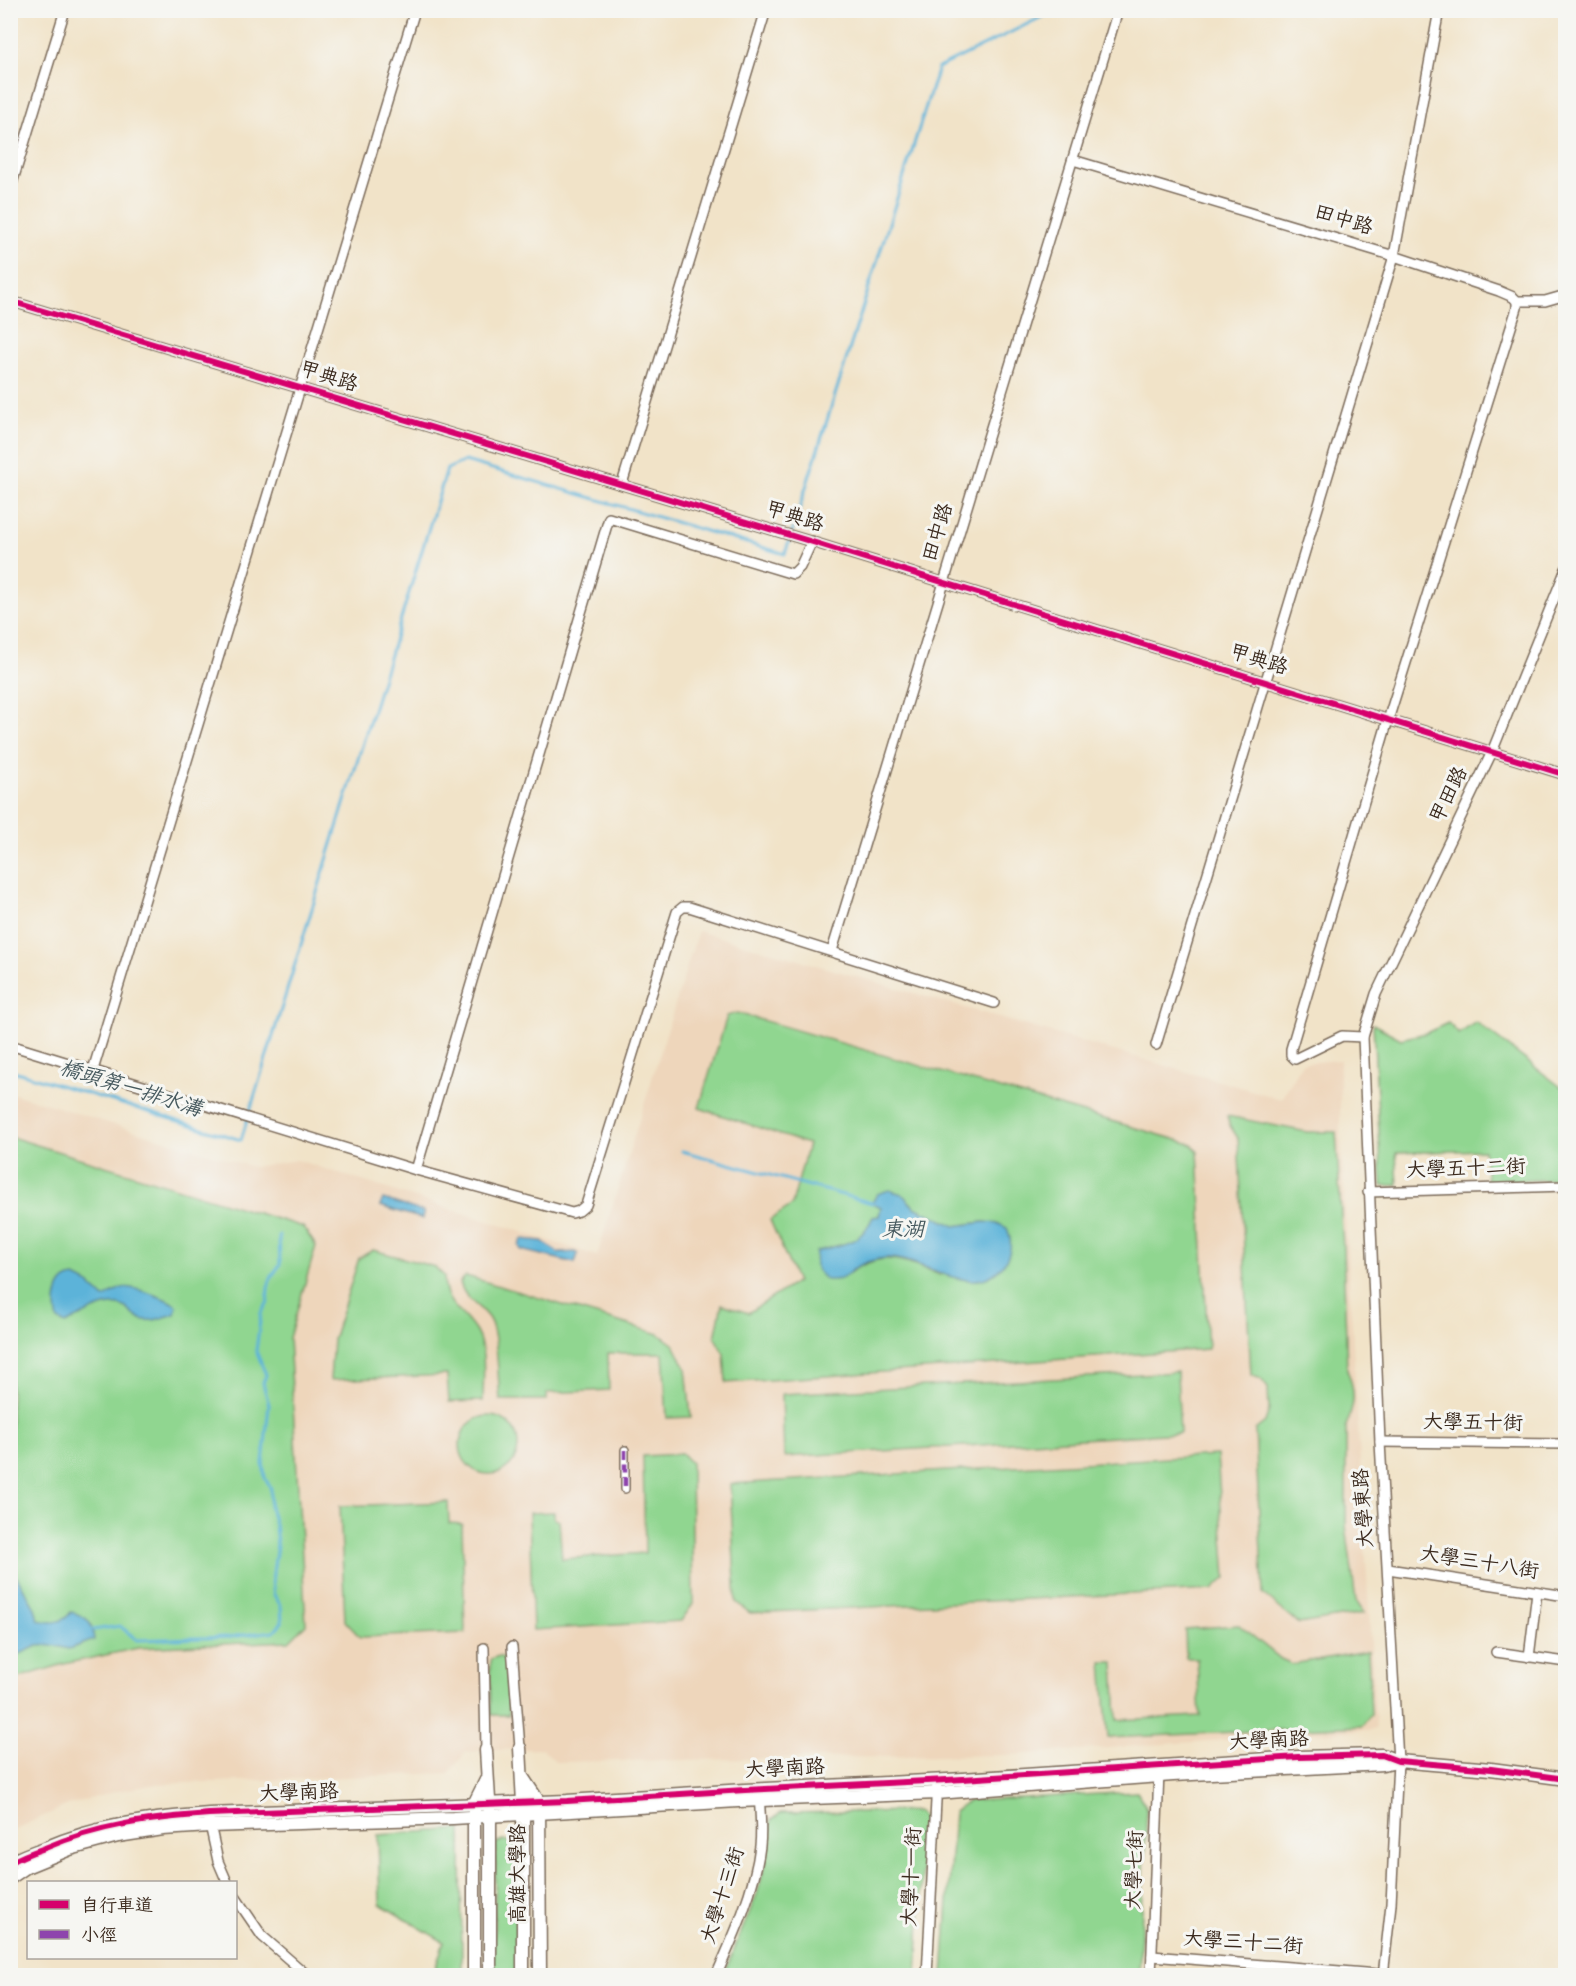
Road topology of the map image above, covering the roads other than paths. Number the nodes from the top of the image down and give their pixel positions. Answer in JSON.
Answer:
{"nodes":[{"id":1,"x":65,"y":10,"type":"edge"},
{"id":2,"x":415,"y":10,"type":"edge"},
{"id":3,"x":766,"y":10,"type":"edge"},
{"id":4,"x":1118,"y":10,"type":"edge"},
{"id":5,"x":1438,"y":10,"type":"edge"},
{"id":6,"x":1073,"y":159,"type":"junction"},
{"id":7,"x":10,"y":190,"type":"edge"},
{"id":8,"x":1394,"y":256,"type":"junction"},
{"id":9,"x":1566,"y":295,"type":"edge"},
{"id":10,"x":10,"y":301,"type":"edge"},
{"id":11,"x":1517,"y":302,"type":"junction"},
{"id":12,"x":300,"y":388,"type":"junction"},
{"id":13,"x":622,"y":484,"type":"junction"},
{"id":14,"x":809,"y":540,"type":"junction"},
{"id":15,"x":1566,"y":569,"type":"edge"},
{"id":16,"x":944,"y":582,"type":"junction"},
{"id":17,"x":1265,"y":682,"type":"junction"},
{"id":18,"x":1388,"y":720,"type":"junction"},
{"id":19,"x":1492,"y":752,"type":"junction"},
{"id":20,"x":1566,"y":775,"type":"edge"},
{"id":21,"x":832,"y":951,"type":"junction"},
{"id":22,"x":994,"y":1003,"type":"dead end"},
{"id":23,"x":1362,"y":1037,"type":"junction"},
{"id":24,"x":10,"y":1045,"type":"edge"},
{"id":25,"x":1156,"y":1045,"type":"dead end"},
{"id":26,"x":93,"y":1070,"type":"junction"},
{"id":27,"x":416,"y":1170,"type":"junction"},
{"id":28,"x":1566,"y":1186,"type":"edge"},
{"id":29,"x":1368,"y":1192,"type":"junction"},
{"id":30,"x":1380,"y":1442,"type":"junction"},
{"id":31,"x":1566,"y":1444,"type":"edge"},
{"id":32,"x":625,"y":1450,"type":"dead end"},
{"id":33,"x":625,"y":1489,"type":"dead end"},
{"id":34,"x":1388,"y":1569,"type":"junction"},
{"id":35,"x":1537,"y":1592,"type":"junction"},
{"id":36,"x":1566,"y":1596,"type":"edge"},
{"id":37,"x":512,"y":1647,"type":"dead end"},
{"id":38,"x":484,"y":1648,"type":"dead end"},
{"id":39,"x":1496,"y":1652,"type":"dead end"},
{"id":40,"x":1529,"y":1657,"type":"junction"},
{"id":41,"x":1566,"y":1662,"type":"edge"},
{"id":42,"x":520,"y":1748,"type":"joint"},
{"id":43,"x":486,"y":1750,"type":"joint"},
{"id":44,"x":1398,"y":1761,"type":"junction"},
{"id":45,"x":1159,"y":1771,"type":"junction"},
{"id":46,"x":487,"y":1777,"type":"junction"},
{"id":47,"x":522,"y":1777,"type":"junction"},
{"id":48,"x":1566,"y":1779,"type":"edge"},
{"id":49,"x":937,"y":1787,"type":"junction"},
{"id":50,"x":759,"y":1795,"type":"junction"},
{"id":51,"x":539,"y":1807,"type":"junction"},
{"id":52,"x":523,"y":1808,"type":"junction"},
{"id":53,"x":474,"y":1810,"type":"junction"},
{"id":54,"x":490,"y":1810,"type":"junction"},
{"id":55,"x":209,"y":1820,"type":"junction"},
{"id":56,"x":10,"y":1863,"type":"edge"},
{"id":57,"x":10,"y":1878,"type":"edge"},
{"id":58,"x":227,"y":1881,"type":"edge"},
{"id":59,"x":237,"y":1899,"type":"edge"},
{"id":60,"x":1152,"y":1956,"type":"junction"},
{"id":61,"x":1383,"y":1975,"type":"edge"},
{"id":62,"x":308,"y":1976,"type":"edge"},
{"id":63,"x":474,"y":1976,"type":"edge"},
{"id":64,"x":490,"y":1976,"type":"edge"},
{"id":65,"x":523,"y":1976,"type":"edge"},
{"id":66,"x":540,"y":1976,"type":"edge"},
{"id":67,"x":716,"y":1976,"type":"edge"},
{"id":68,"x":927,"y":1976,"type":"edge"},
{"id":69,"x":1151,"y":1976,"type":"edge"},
{"id":70,"x":1402,"y":1976,"type":"edge"}],
"edges":[{"from":1,"to":7,"type":"street"},
{"from":2,"to":12,"type":"street"},
{"from":3,"to":13,"type":"street"},
{"from":4,"to":6,"type":"street","name":"田中路"},
{"from":5,"to":8,"type":"street"},
{"from":6,"to":8,"type":"street","name":"田中路"},
{"from":6,"to":16,"type":"street","name":"田中路"},
{"from":8,"to":11,"type":"street","name":"田中路"},
{"from":8,"to":17,"type":"street"},
{"from":9,"to":11,"type":"street"},
{"from":10,"to":12,"type":"street","name":"甲典路"},
{"from":11,"to":18,"type":"street"},
{"from":12,"to":13,"type":"street","name":"甲典路"},
{"from":12,"to":26,"type":"street"},
{"from":13,"to":14,"type":"street","name":"甲典路"},
{"from":14,"to":16,"type":"street","name":"甲典路"},
{"from":14,"to":27,"type":"street"},
{"from":15,"to":19,"type":"street","name":"甲田路"},
{"from":16,"to":17,"type":"street","name":"甲典路"},
{"from":16,"to":21,"type":"street","name":"田中路"},
{"from":17,"to":18,"type":"street","name":"甲典路"},
{"from":17,"to":25,"type":"street"},
{"from":18,"to":19,"type":"street","name":"甲典路"},
{"from":18,"to":23,"type":"street"},
{"from":19,"to":20,"type":"street","name":"甲典路"},
{"from":19,"to":23,"type":"street","name":"甲田路"},
{"from":21,"to":22,"type":"street"},
{"from":21,"to":27,"type":"street"},
{"from":23,"to":29,"type":"street","name":"大學東路"},
{"from":24,"to":26,"type":"street"},
{"from":26,"to":27,"type":"street"},
{"from":28,"to":29,"type":"street","name":"大學五十二街"},
{"from":29,"to":30,"type":"street","name":"大學東路"},
{"from":30,"to":31,"type":"street","name":"大學五十街"},
{"from":30,"to":34,"type":"street","name":"大學東路"},
{"from":32,"to":33,"type":"street"},
{"from":34,"to":35,"type":"street","name":"大學三十八街"},
{"from":34,"to":44,"type":"street","name":"大學東路"},
{"from":35,"to":36,"type":"street","name":"大學三十八街"},
{"from":35,"to":40,"type":"street"},
{"from":37,"to":42,"type":"street"},
{"from":38,"to":43,"type":"street"},
{"from":39,"to":40,"type":"street"},
{"from":40,"to":41,"type":"street"},
{"from":42,"to":47,"type":"street","name":"高雄大學路"},
{"from":43,"to":46,"type":"street","name":"高雄大學路"},
{"from":44,"to":45,"type":"street","name":"大學南路"},
{"from":44,"to":48,"type":"street","name":"大學南路"},
{"from":44,"to":61,"type":"street","name":"大學東路"},
{"from":45,"to":49,"type":"street","name":"大學南路"},
{"from":45,"to":60,"type":"street","name":"大學七街"},
{"from":46,"to":53,"type":"street","name":"高雄大學路"},
{"from":46,"to":54,"type":"street","name":"高雄大學路"},
{"from":47,"to":51,"type":"street","name":"高雄大學路"},
{"from":47,"to":52,"type":"street","name":"高雄大學路"},
{"from":49,"to":50,"type":"street","name":"大學南路"},
{"from":49,"to":68,"type":"street","name":"大學十一街"},
{"from":50,"to":51,"type":"street","name":"大學南路"},
{"from":50,"to":67,"type":"street","name":"大學十三街"},
{"from":51,"to":52,"type":"street","name":"大學南路"},
{"from":51,"to":66,"type":"street","name":"高雄大學路"},
{"from":52,"to":54,"type":"street","name":"大學南路"},
{"from":52,"to":65,"type":"street","name":"高雄大學路"},
{"from":53,"to":54,"type":"street","name":"大學南路"},
{"from":53,"to":55,"type":"street","name":"大學南路"},
{"from":53,"to":63,"type":"street","name":"高雄大學路"},
{"from":54,"to":64,"type":"street","name":"高雄大學路"},
{"from":55,"to":56,"type":"street","name":"大學南路"},
{"from":55,"to":57,"type":"street","name":"大學南路"},
{"from":55,"to":58,"type":"street"},
{"from":59,"to":62,"type":"street"},
{"from":60,"to":61,"type":"street","name":"大學三十二街"},
{"from":60,"to":69,"type":"street","name":"大學七街"},
{"from":61,"to":70,"type":"street","name":"大學三十二街"}]}
